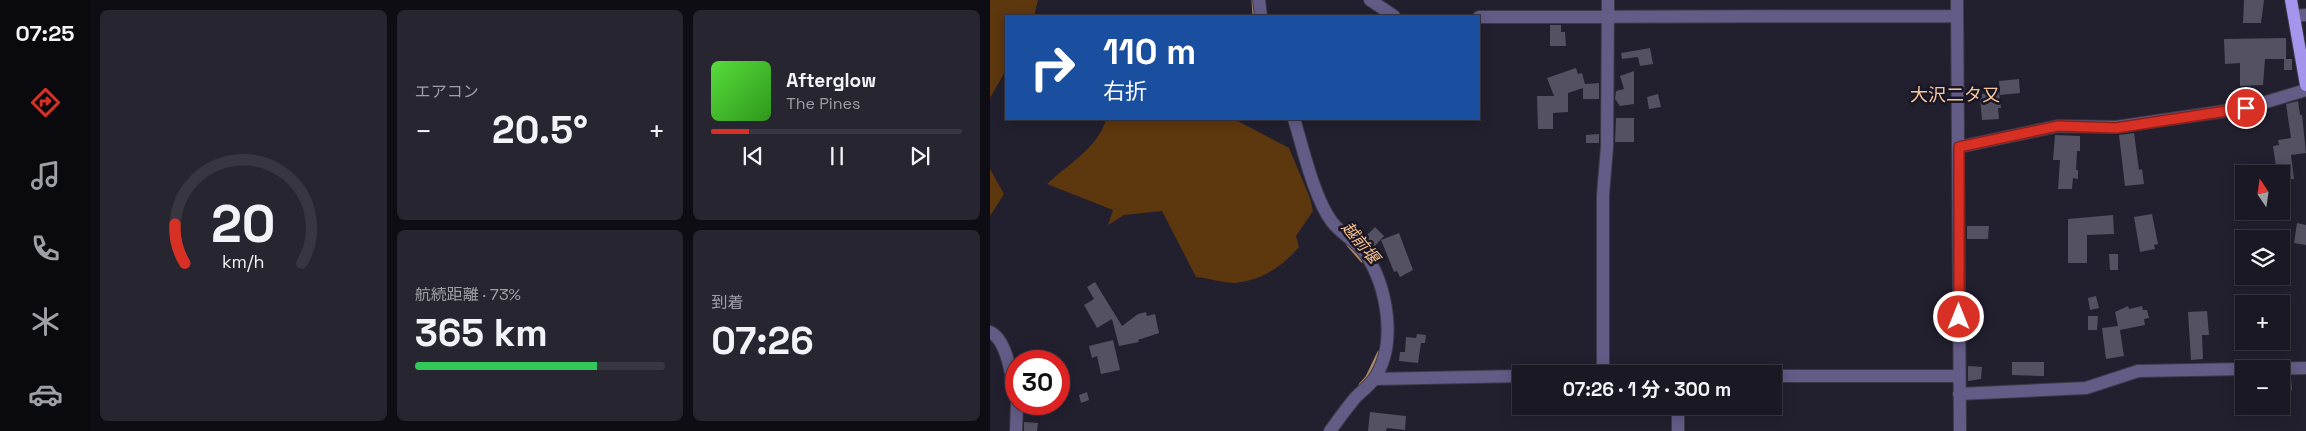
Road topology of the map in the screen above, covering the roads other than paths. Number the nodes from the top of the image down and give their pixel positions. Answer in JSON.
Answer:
{"nodes":[{"id":1,"x":1260,"y":0,"type":"edge"},
{"id":2,"x":1370,"y":0,"type":"edge"},
{"id":3,"x":1608,"y":0,"type":"edge"},
{"id":4,"x":1957,"y":0,"type":"edge"},
{"id":5,"x":2291,"y":0,"type":"edge"},
{"id":6,"x":1261,"y":15,"type":"edge"},
{"id":7,"x":1392,"y":15,"type":"edge"},
{"id":8,"x":1957,"y":16,"type":"junction"},
{"id":9,"x":2300,"y":16,"type":"edge"},
{"id":10,"x":1480,"y":17,"type":"edge"},
{"id":11,"x":1608,"y":18,"type":"junction"},
{"id":12,"x":2306,"y":85,"type":"edge"},
{"id":13,"x":2306,"y":90,"type":"edge"},
{"id":14,"x":1294,"y":120,"type":"edge"},
{"id":15,"x":1959,"y":147,"type":"junction"},
{"id":16,"x":990,"y":332,"type":"edge"},
{"id":17,"x":1005,"y":352,"type":"edge"},
{"id":18,"x":1603,"y":365,"type":"edge"},
{"id":19,"x":2290,"y":368,"type":"edge"},
{"id":20,"x":2306,"y":368,"type":"edge"},
{"id":21,"x":2235,"y":369,"type":"edge"},
{"id":22,"x":1512,"y":376,"type":"edge"},
{"id":23,"x":1782,"y":376,"type":"edge"},
{"id":24,"x":1959,"y":376,"type":"junction"},
{"id":25,"x":1374,"y":379,"type":"junction"},
{"id":26,"x":1959,"y":394,"type":"junction"},
{"id":27,"x":1017,"y":415,"type":"edge"},
{"id":28,"x":1678,"y":415,"type":"edge"},
{"id":29,"x":1016,"y":431,"type":"edge"},
{"id":30,"x":1330,"y":431,"type":"edge"},
{"id":31,"x":1678,"y":431,"type":"edge"},
{"id":32,"x":1960,"y":431,"type":"edge"}],
"edges":[{"from":1,"to":6,"type":"street"},
{"from":2,"to":7,"type":"street"},
{"from":3,"to":11,"type":"street"},
{"from":4,"to":8,"type":"street"},
{"from":5,"to":9,"type":"main road"},
{"from":8,"to":11,"type":"street"},
{"from":8,"to":15,"type":"street"},
{"from":9,"to":12,"type":"main road"},
{"from":10,"to":11,"type":"street"},
{"from":11,"to":18,"type":"street"},
{"from":13,"to":15,"type":"street"},
{"from":14,"to":25,"type":"street"},
{"from":15,"to":24,"type":"street"},
{"from":16,"to":17,"type":"street"},
{"from":19,"to":20,"type":"street"},
{"from":21,"to":26,"type":"street"},
{"from":22,"to":25,"type":"street"},
{"from":23,"to":24,"type":"street"},
{"from":24,"to":26,"type":"street"},
{"from":25,"to":30,"type":"street"},
{"from":26,"to":32,"type":"street"},
{"from":27,"to":29,"type":"street"},
{"from":28,"to":31,"type":"street"}]}
